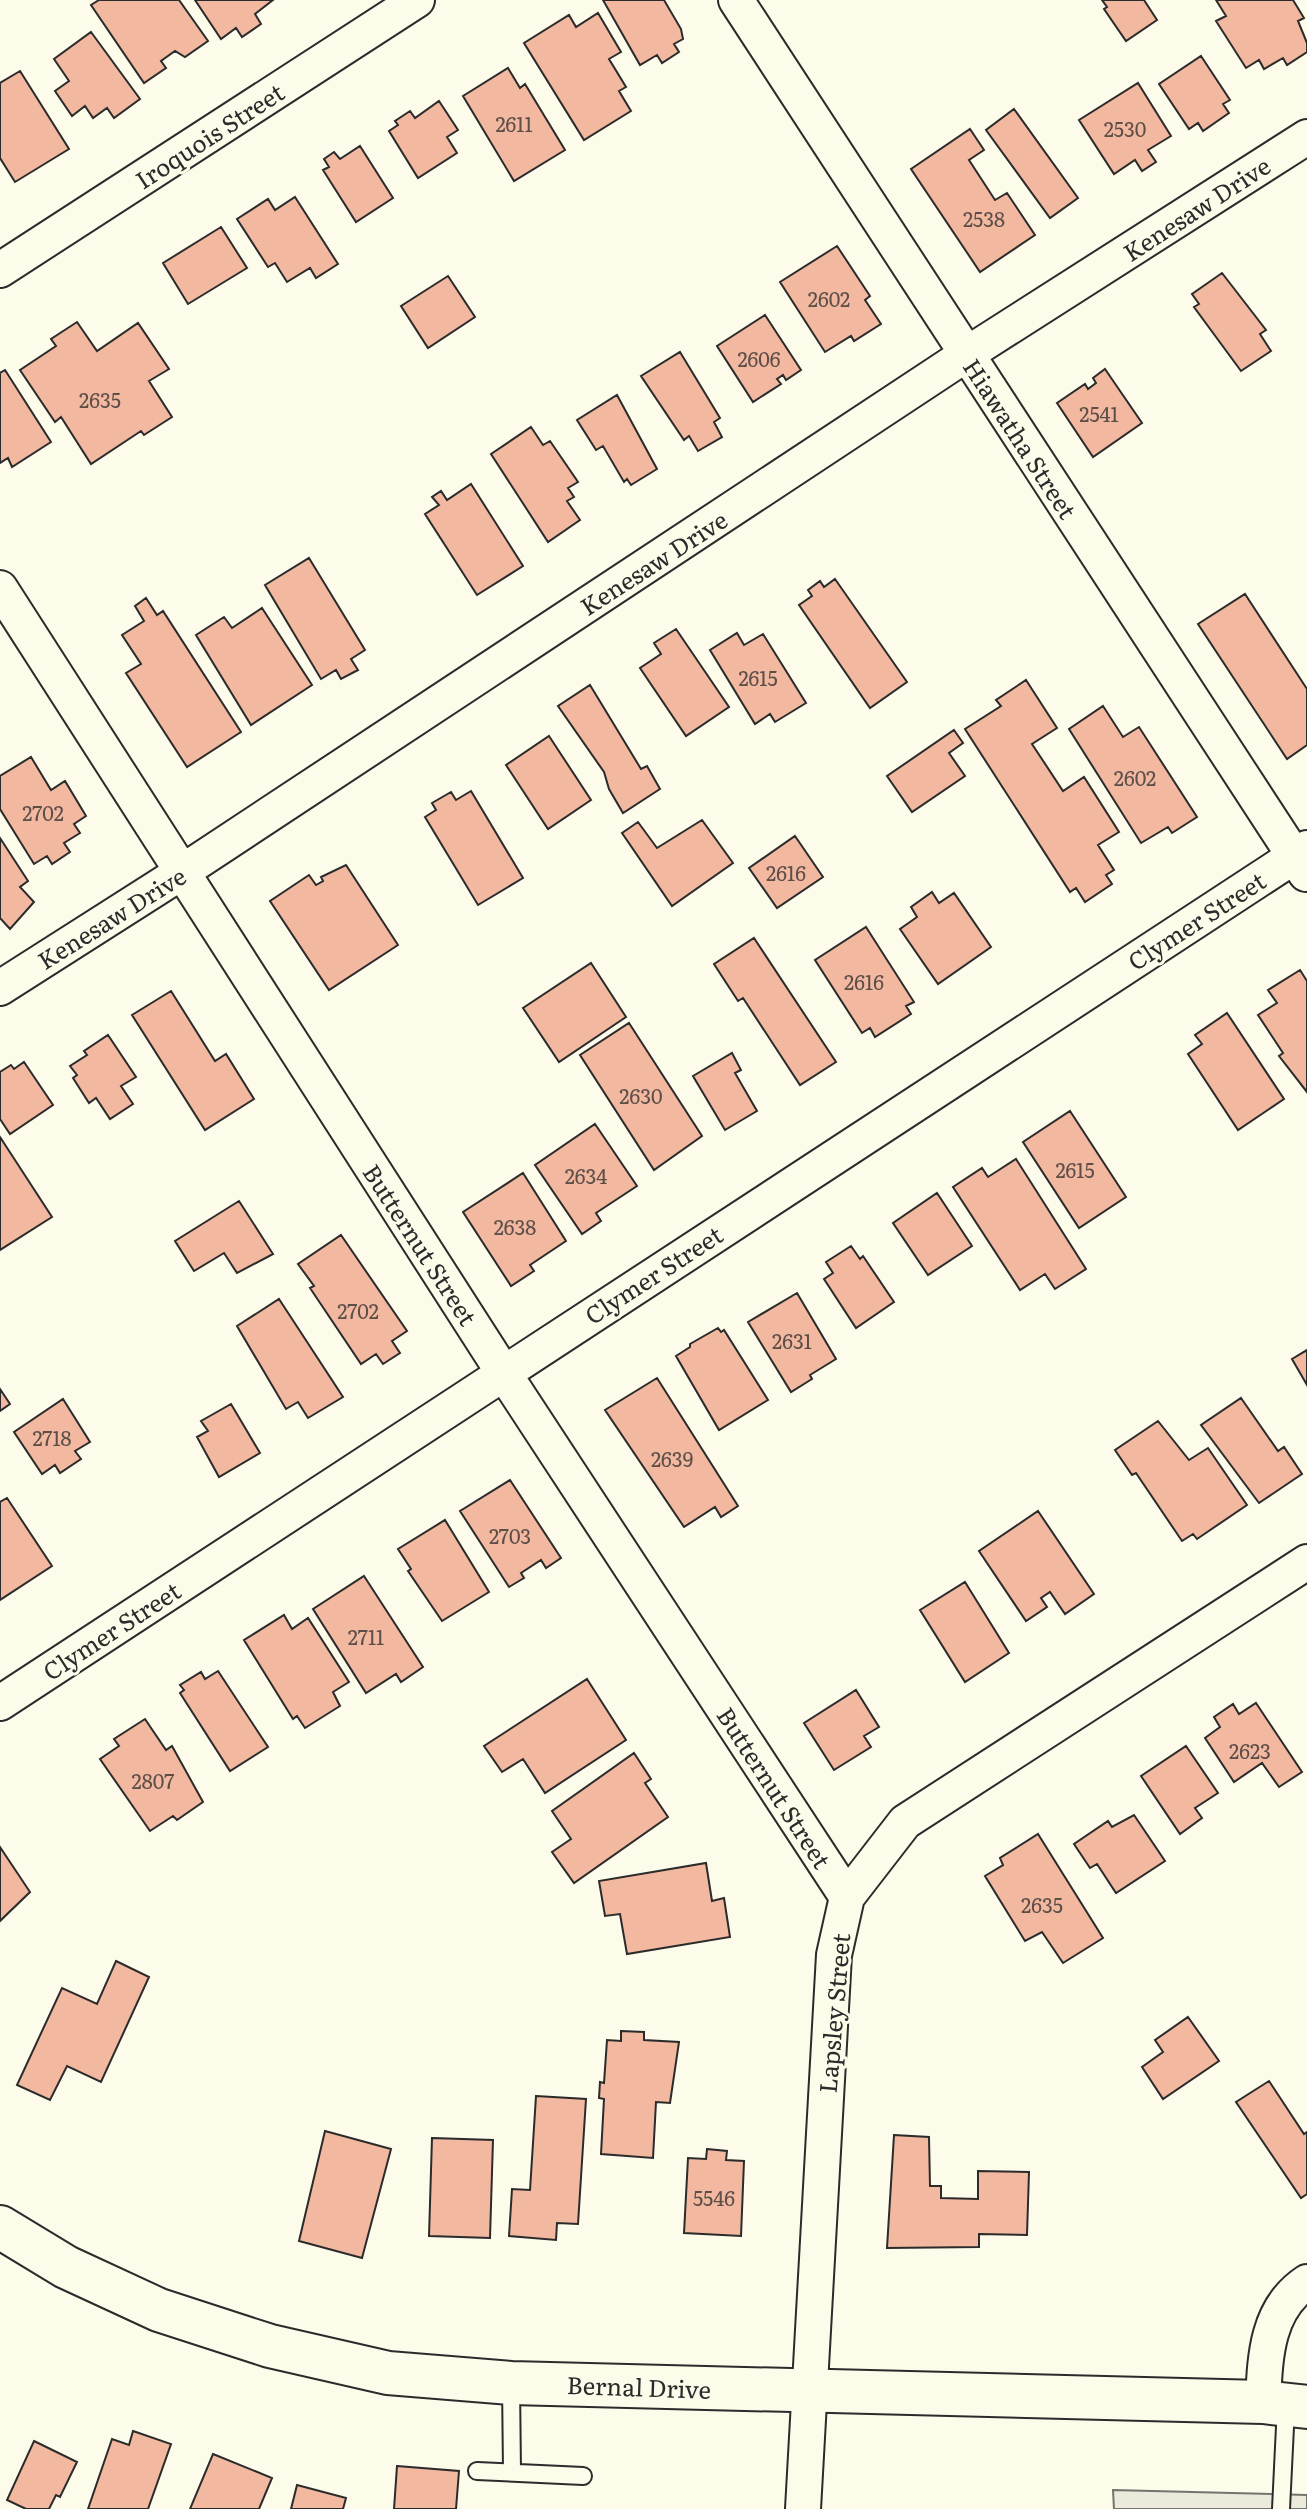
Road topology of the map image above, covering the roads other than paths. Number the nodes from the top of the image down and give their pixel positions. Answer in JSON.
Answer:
{"nodes":[{"id":1,"x":417,"y":0,"type":"edge"},
{"id":2,"x":736,"y":0,"type":"edge"},
{"id":3,"x":1307,"y":137,"type":"edge"},
{"id":4,"x":0,"y":270,"type":"edge"},
{"id":5,"x":967,"y":354,"type":"junction"},
{"id":6,"x":0,"y":588,"type":"edge"},
{"id":7,"x":1303,"y":860,"type":"edge"},
{"id":8,"x":182,"y":872,"type":"junction"},
{"id":9,"x":0,"y":988,"type":"edge"},
{"id":10,"x":503,"y":1372,"type":"junction"},
{"id":11,"x":1307,"y":1562,"type":"edge"},
{"id":12,"x":0,"y":1703,"type":"edge"},
{"id":13,"x":847,"y":1897,"type":"junction"},
{"id":14,"x":0,"y":2227,"type":"edge"},
{"id":15,"x":1307,"y":2282,"type":"edge"},
{"id":16,"x":511,"y":2383,"type":"junction"},
{"id":17,"x":809,"y":2391,"type":"junction"},
{"id":18,"x":1285,"y":2404,"type":"edge"},
{"id":19,"x":477,"y":2471,"type":"dead end"},
{"id":20,"x":512,"y":2472,"type":"junction"},
{"id":21,"x":583,"y":2476,"type":"dead end"},
{"id":22,"x":803,"y":2509,"type":"edge"},
{"id":23,"x":1281,"y":2509,"type":"edge"}],
"edges":[{"from":1,"to":4,"type":"street","name":"Iroquois Street"},
{"from":2,"to":5,"type":"street","name":"Hiawatha Street"},
{"from":3,"to":5,"type":"street","name":"Kenesaw Drive"},
{"from":5,"to":7,"type":"street","name":"Hiawatha Street"},
{"from":5,"to":8,"type":"street","name":"Kenesaw Drive"},
{"from":6,"to":8,"type":"street","name":"Butternut Street"},
{"from":7,"to":10,"type":"street","name":"Clymer Street"},
{"from":8,"to":9,"type":"street","name":"Kenesaw Drive"},
{"from":8,"to":10,"type":"street","name":"Butternut Street"},
{"from":10,"to":12,"type":"street","name":"Clymer Street"},
{"from":10,"to":13,"type":"street","name":"Butternut Street"},
{"from":11,"to":13,"type":"street","name":"Lapsley Street"},
{"from":13,"to":17,"type":"street","name":"Lapsley Street"},
{"from":14,"to":16,"type":"street","name":"Bernal Drive"},
{"from":15,"to":18,"type":"street"},
{"from":16,"to":17,"type":"street","name":"Bernal Drive"},
{"from":16,"to":20,"type":"lane"},
{"from":17,"to":18,"type":"street","name":"Bernal Drive"},
{"from":17,"to":22,"type":"street","name":"Lapsley Street"},
{"from":18,"to":23,"type":"lane"},
{"from":19,"to":20,"type":"lane"},
{"from":20,"to":21,"type":"lane"}]}
